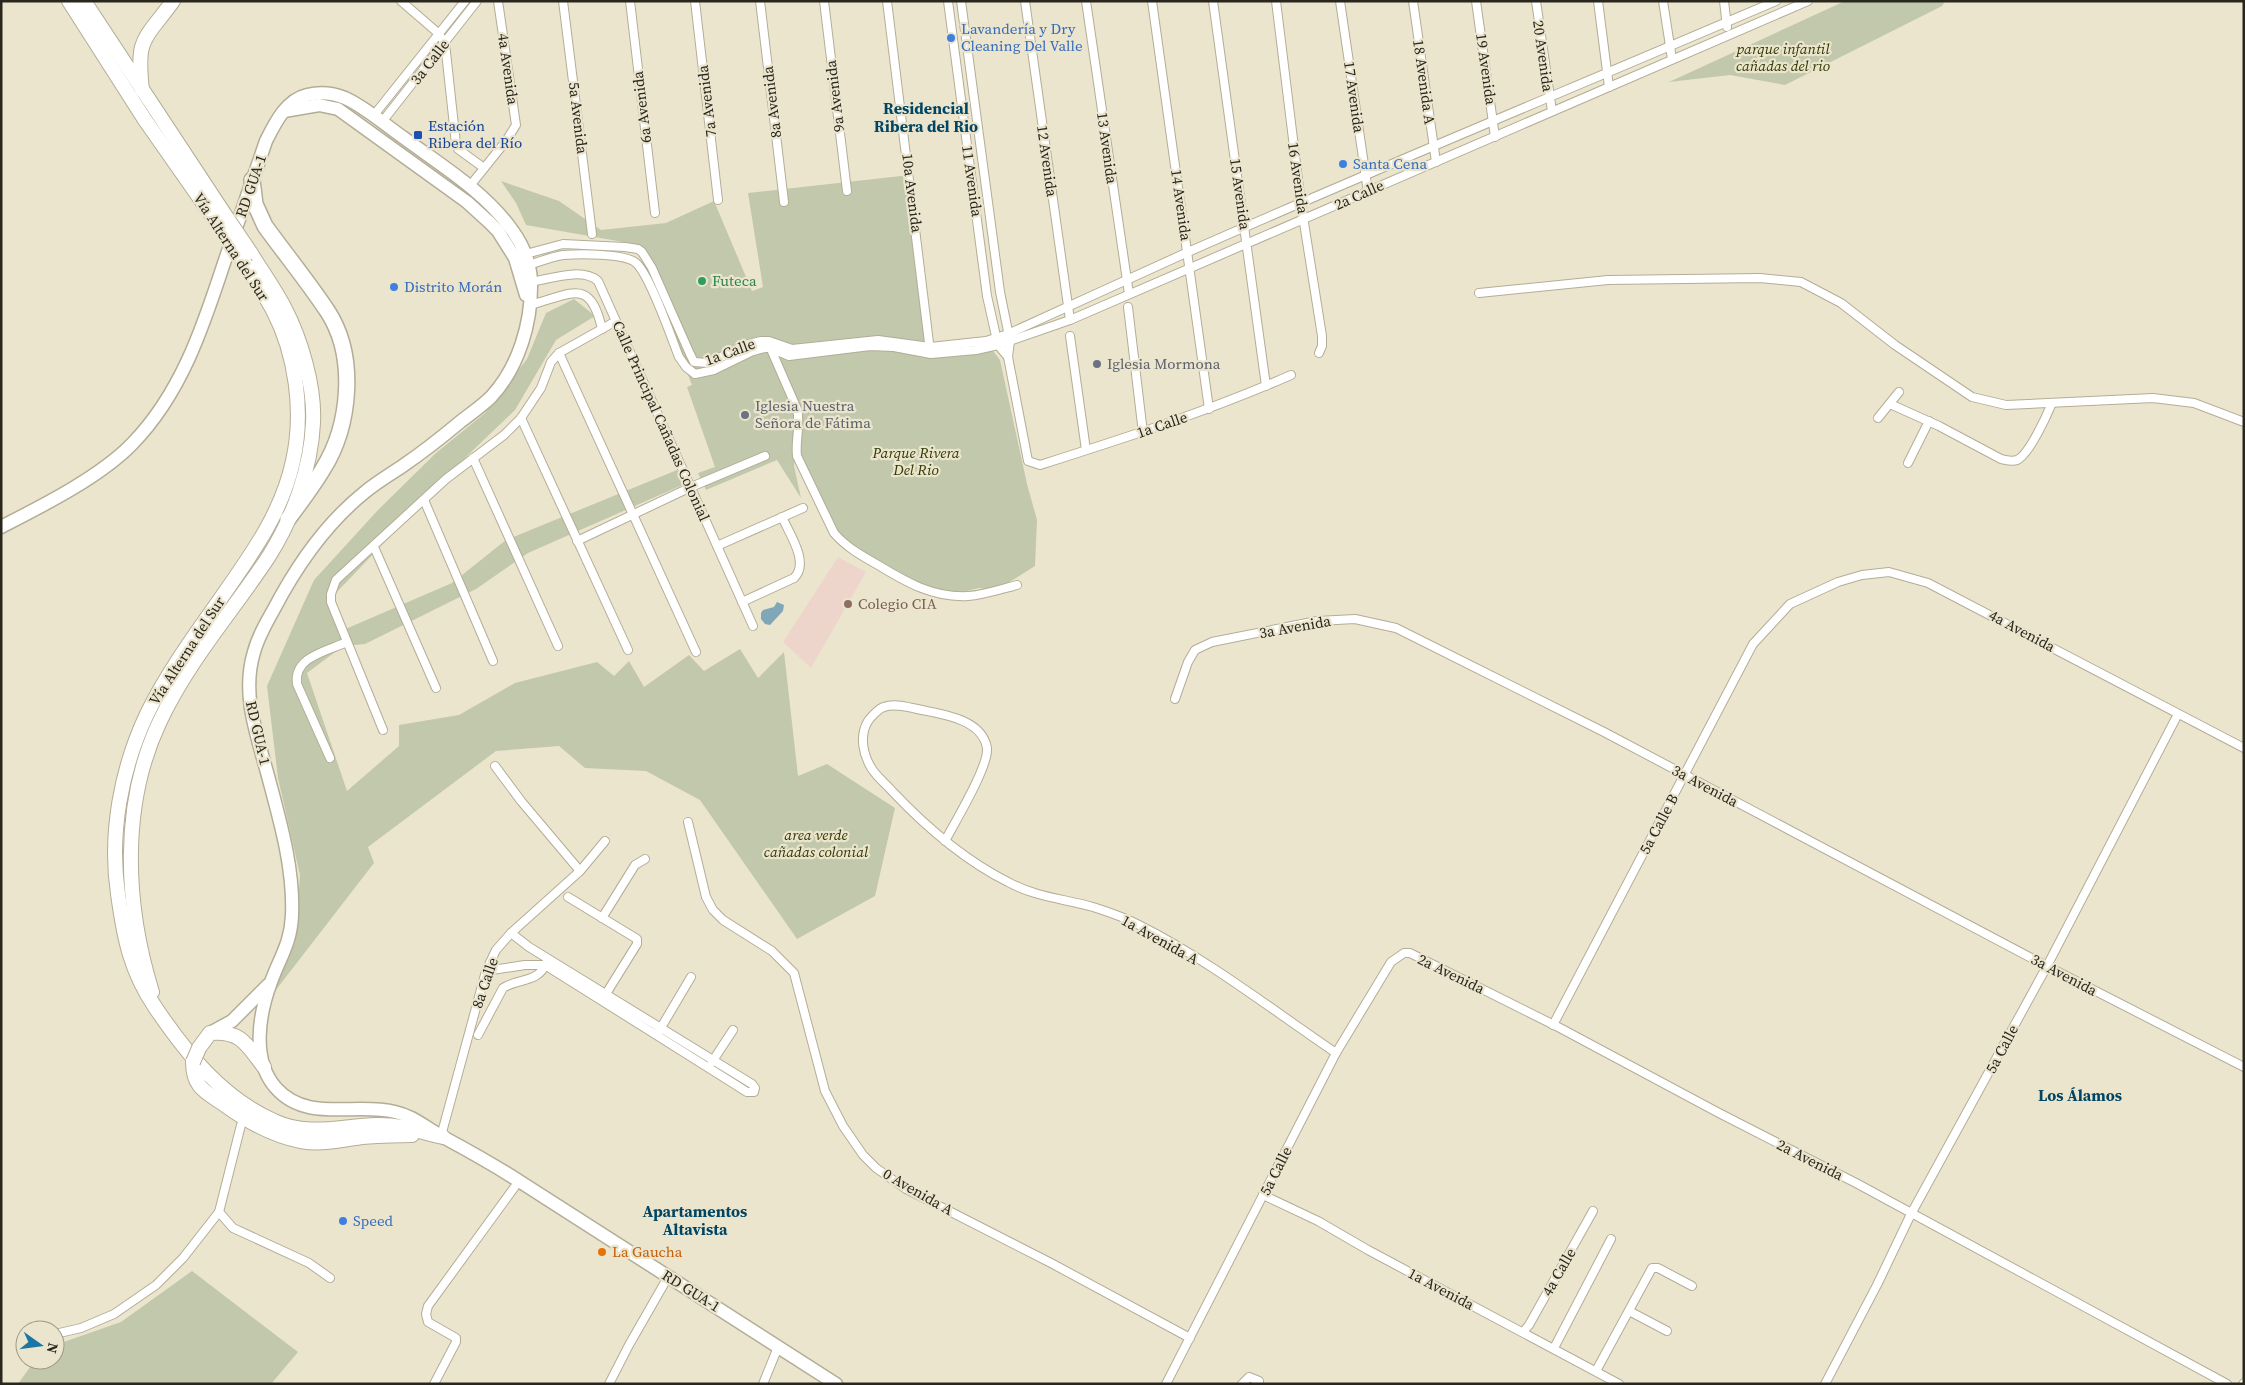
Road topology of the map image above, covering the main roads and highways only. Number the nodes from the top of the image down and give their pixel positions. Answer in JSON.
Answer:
{"nodes":[{"id":1,"x":69,"y":1,"type":"edge"},
{"id":2,"x":84,"y":1,"type":"edge"},
{"id":3,"x":173,"y":1,"type":"edge"},
{"id":4,"x":143,"y":93,"type":"junction"},
{"id":5,"x":284,"y":111,"type":"junction"},
{"id":6,"x":351,"y":118,"type":"junction"},
{"id":7,"x":379,"y":120,"type":"junction"},
{"id":8,"x":158,"y":127,"type":"junction"},
{"id":9,"x":380,"y":140,"type":"junction"},
{"id":10,"x":423,"y":171,"type":"junction"},
{"id":11,"x":252,"y":180,"type":"junction"},
{"id":12,"x":474,"y":186,"type":"junction"},
{"id":13,"x":248,"y":259,"type":"junction"},
{"id":14,"x":522,"y":261,"type":"junction"},
{"id":15,"x":530,"y":305,"type":"junction"},
{"id":16,"x":288,"y":519,"type":"junction"},
{"id":17,"x":1,"y":527,"type":"edge"},
{"id":18,"x":271,"y":982,"type":"junction"},
{"id":19,"x":210,"y":1033,"type":"junction"},
{"id":20,"x":264,"y":1066,"type":"junction"},
{"id":21,"x":440,"y":1135,"type":"junction"},
{"id":22,"x":836,"y":1384,"type":"edge"}],
"edges":[{"from":1,"to":8,"type":"highway","name":"Vía Alterna del Sur"},
{"from":2,"to":4,"type":"highway","name":"Vía Alterna del Sur"},
{"from":3,"to":4,"type":"highway","name":"Vía Alterna del Sur"},
{"from":4,"to":8,"type":"highway","name":"Vía Alterna del Sur"},
{"from":5,"to":6,"type":"main road"},
{"from":5,"to":7,"type":"main road","name":"RD GUA-1"},
{"from":5,"to":11,"type":"main road","name":"RD GUA-1"},
{"from":6,"to":7,"type":"main road"},
{"from":6,"to":9,"type":"main road","name":"RD GUA-1"},
{"from":7,"to":9,"type":"main road"},
{"from":7,"to":12,"type":"main road","name":"RD GUA-1"},
{"from":8,"to":13,"type":"highway","name":"Vía Alterna del Sur","bridge":true},
{"from":9,"to":10,"type":"main road","name":"RD GUA-1"},
{"from":10,"to":12,"type":"main road"},
{"from":10,"to":14,"type":"main road","name":"RD GUA-1"},
{"from":11,"to":16,"type":"highway"},
{"from":11,"to":17,"type":"main road","name":"RD GUA-1"},
{"from":12,"to":14,"type":"main road","name":"RD GUA-1"},
{"from":13,"to":16,"type":"highway","name":"Vía Alterna del Sur"},
{"from":13,"to":21,"type":"highway","name":"Vía Alterna del Sur"},
{"from":14,"to":15,"type":"main road","name":"RD GUA-1"},
{"from":14,"to":15,"type":"main road","name":"RD GUA-1"},
{"from":15,"to":18,"type":"main road","name":"RD GUA-1"},
{"from":16,"to":21,"type":"highway","name":"Vía Alterna del Sur"},
{"from":18,"to":19,"type":"main road"},
{"from":18,"to":20,"type":"main road","name":"RD GUA-1"},
{"from":19,"to":20,"type":"highway"},
{"from":19,"to":21,"type":"highway","bridge":true},
{"from":20,"to":21,"type":"main road","name":"RD GUA-1"},
{"from":21,"to":22,"type":"main road","name":"RD GUA-1"}]}
